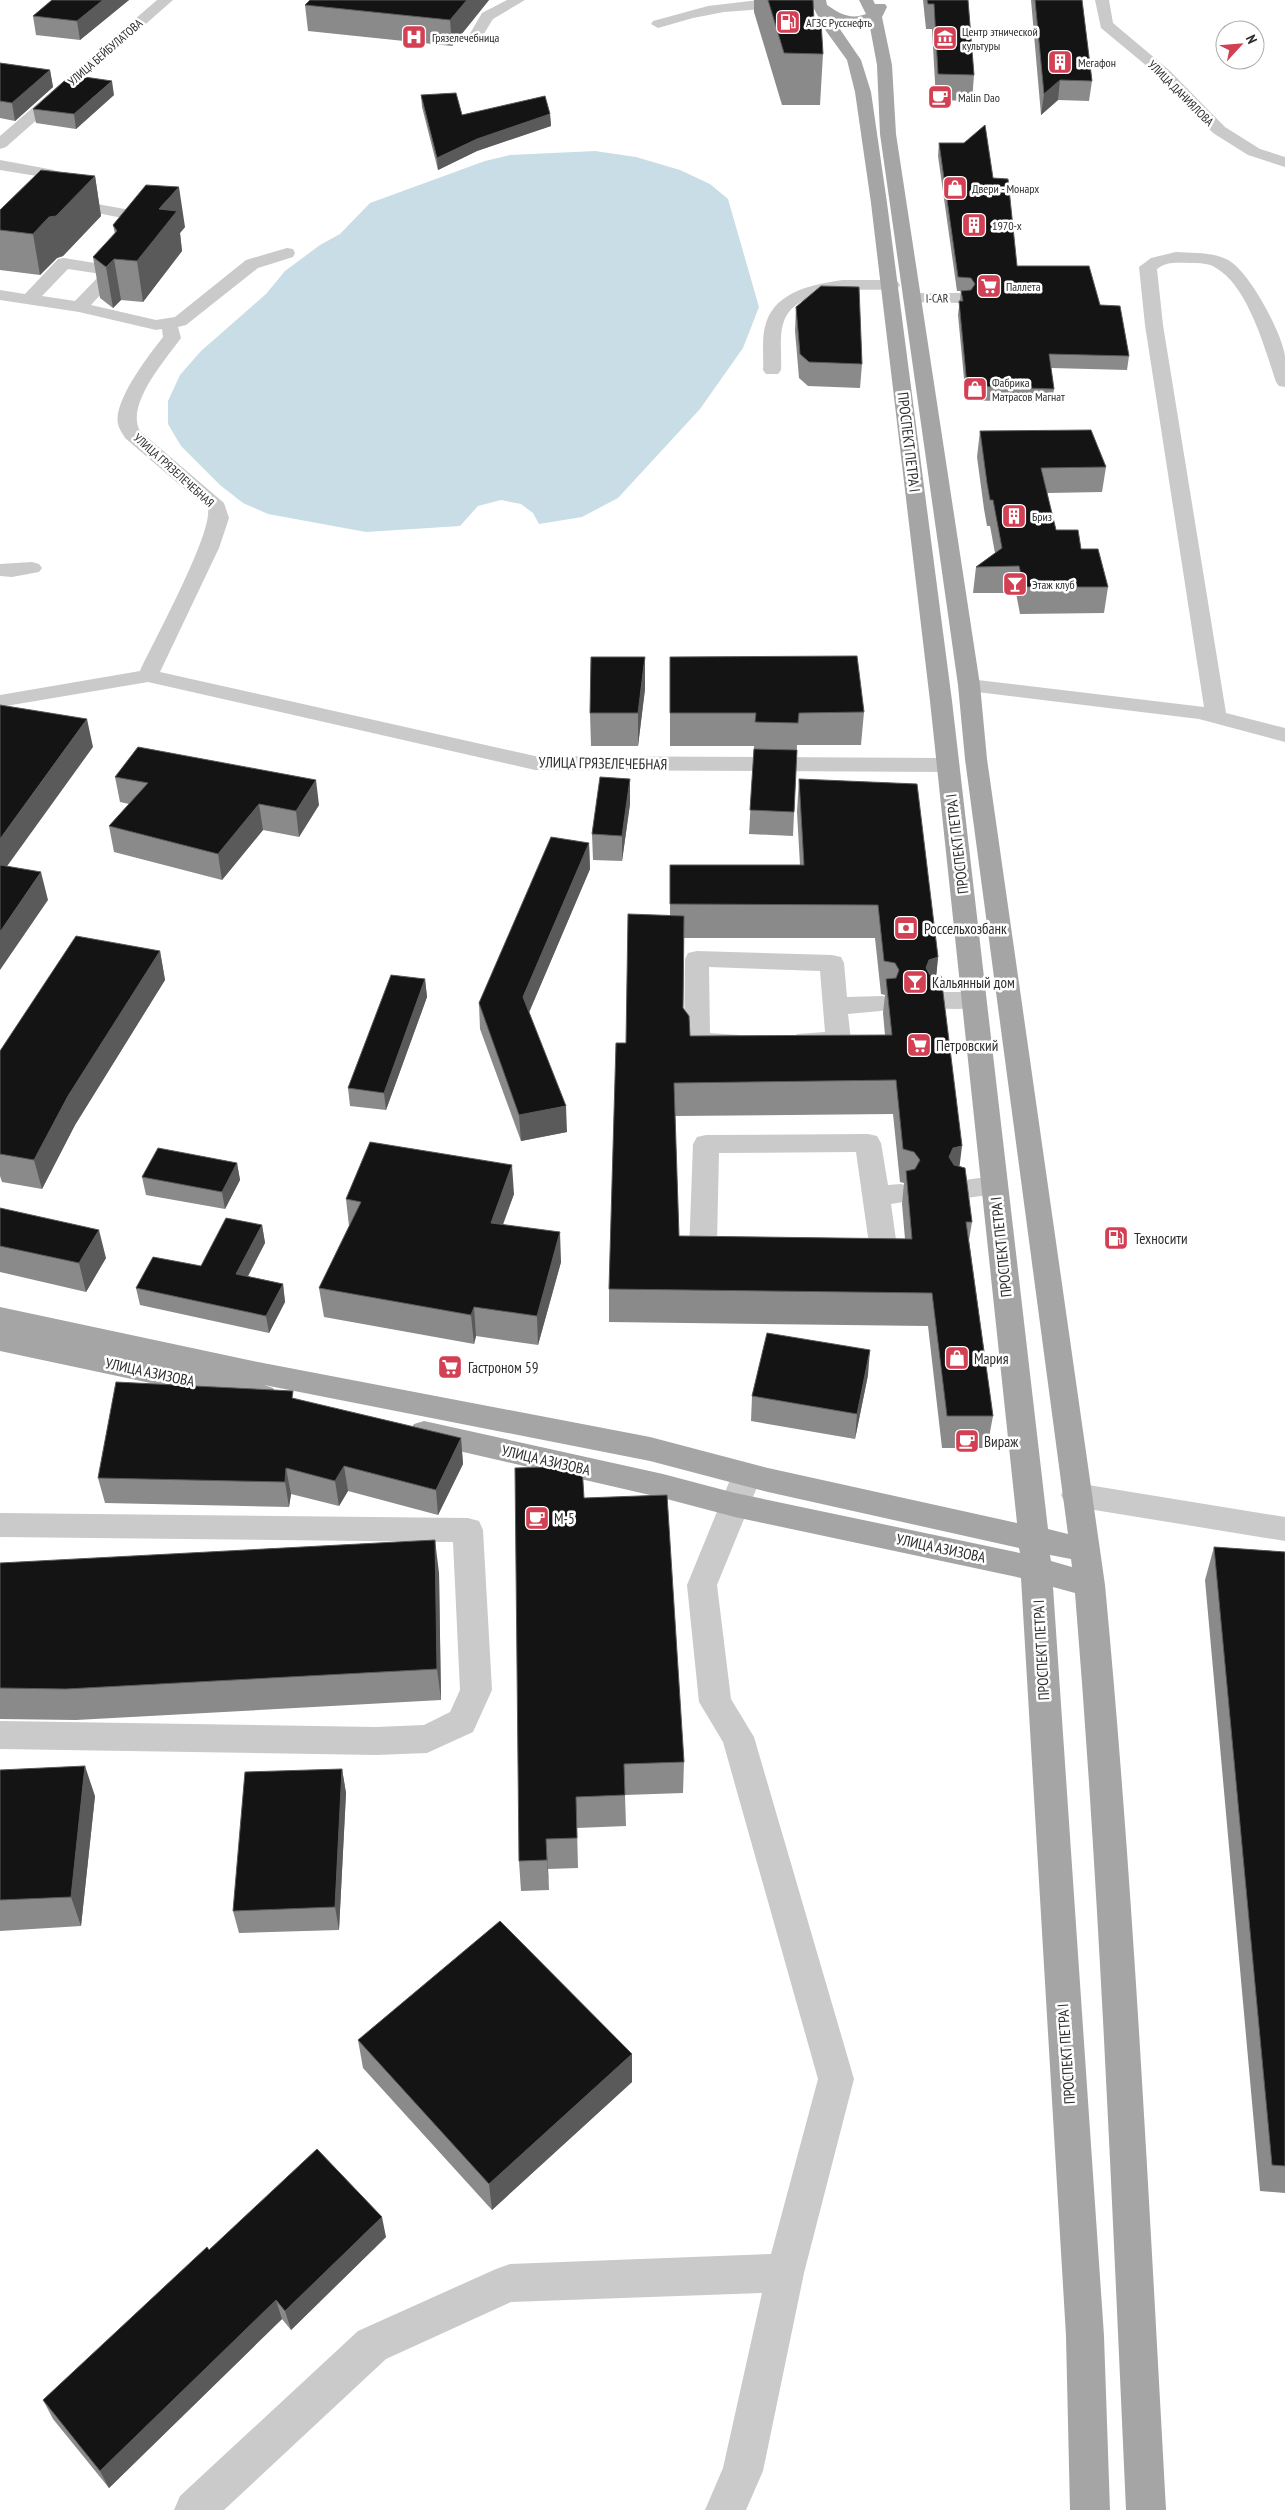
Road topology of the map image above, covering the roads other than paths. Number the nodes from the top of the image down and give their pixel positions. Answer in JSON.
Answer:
{"nodes":[{"id":1,"x":166,"y":0,"type":"edge"},
{"id":2,"x":518,"y":0,"type":"edge"},
{"id":3,"x":866,"y":0,"type":"edge"},
{"id":4,"x":1102,"y":0,"type":"edge"},
{"id":5,"x":786,"y":3,"type":"junction"},
{"id":6,"x":819,"y":3,"type":"edge"},
{"id":7,"x":877,"y":7,"type":"edge"},
{"id":8,"x":792,"y":17,"type":"edge"},
{"id":9,"x":658,"y":24,"type":"dead end"},
{"id":10,"x":475,"y":37,"type":"dead end"},
{"id":11,"x":0,"y":144,"type":"edge"},
{"id":12,"x":1285,"y":162,"type":"edge"},
{"id":13,"x":0,"y":165,"type":"edge"},
{"id":14,"x":159,"y":220,"type":"edge"},
{"id":15,"x":287,"y":253,"type":"dead end"},
{"id":16,"x":890,"y":285,"type":"junction"},
{"id":17,"x":0,"y":295,"type":"edge"},
{"id":18,"x":912,"y":298,"type":"junction"},
{"id":19,"x":963,"y":298,"type":"edge"},
{"id":20,"x":30,"y":299,"type":"junction"},
{"id":21,"x":79,"y":307,"type":"junction"},
{"id":22,"x":168,"y":324,"type":"junction"},
{"id":23,"x":772,"y":370,"type":"dead end"},
{"id":24,"x":1285,"y":382,"type":"edge"},
{"id":25,"x":32,"y":568,"type":"dead end"},
{"id":26,"x":0,"y":570,"type":"edge"},
{"id":27,"x":148,"y":676,"type":"junction"},
{"id":28,"x":969,"y":685,"type":"junction"},
{"id":29,"x":0,"y":700,"type":"edge"},
{"id":30,"x":1216,"y":717,"type":"junction"},
{"id":31,"x":1285,"y":735,"type":"edge"},
{"id":32,"x":947,"y":765,"type":"junction"},
{"id":33,"x":936,"y":1000,"type":"edge"},
{"id":34,"x":974,"y":1000,"type":"junction"},
{"id":35,"x":882,"y":1004,"type":"dead end"},
{"id":36,"x":834,"y":1006,"type":"junction"},
{"id":37,"x":782,"y":1040,"type":"edge"},
{"id":38,"x":753,"y":1041,"type":"edge"},
{"id":39,"x":994,"y":1186,"type":"junction"},
{"id":40,"x":959,"y":1189,"type":"edge"},
{"id":41,"x":751,"y":1252,"type":"edge"},
{"id":42,"x":837,"y":1253,"type":"edge"},
{"id":43,"x":0,"y":1318,"type":"edge"},
{"id":44,"x":0,"y":1340,"type":"edge"},
{"id":45,"x":747,"y":1475,"type":"junction"},
{"id":46,"x":1076,"y":1495,"type":"junction"},
{"id":47,"x":735,"y":1505,"type":"junction"},
{"id":48,"x":0,"y":1525,"type":"edge"},
{"id":49,"x":1285,"y":1529,"type":"edge"},
{"id":50,"x":1085,"y":1550,"type":"junction"},
{"id":51,"x":1035,"y":1554,"type":"junction"},
{"id":52,"x":1090,"y":1585,"type":"junction"},
{"id":53,"x":0,"y":1734,"type":"edge"},
{"id":54,"x":785,"y":2273,"type":"junction"},
{"id":55,"x":194,"y":2510,"type":"edge"},
{"id":56,"x":724,"y":2510,"type":"edge"},
{"id":57,"x":1090,"y":2510,"type":"edge"},
{"id":58,"x":1146,"y":2510,"type":"edge"}],
"edges":[{"from":1,"to":11,"type":"street","name":"УЛИЦА БЕЙБУЛАТОВА"},
{"from":2,"to":10,"type":"street"},
{"from":3,"to":7,"type":"main road"},
{"from":4,"to":12,"type":"street","name":"УЛИЦА ДАНИЯЛОВА"},
{"from":5,"to":6,"type":"street"},
{"from":5,"to":8,"type":"street"},
{"from":5,"to":9,"type":"street"},
{"from":6,"to":7,"type":"main road"},
{"from":6,"to":16,"type":"main road","name":"ПРОСПЕКТ ПЕТРА I"},
{"from":7,"to":18,"type":"main road","name":"ПРОСПЕКТ ПЕТРА I"},
{"from":13,"to":14,"type":"street"},
{"from":15,"to":22,"type":"street"},
{"from":16,"to":23,"type":"street"},
{"from":16,"to":32,"type":"main road","name":"ПРОСПЕКТ ПЕТРА I"},
{"from":17,"to":20,"type":"street"},
{"from":18,"to":19,"type":"street","name":"I-CAR"},
{"from":18,"to":28,"type":"main road","name":"ПРОСПЕКТ ПЕТРА I"},
{"from":20,"to":21,"type":"street"},
{"from":20,"to":21,"type":"street"},
{"from":21,"to":22,"type":"street"},
{"from":22,"to":27,"type":"street","name":"УЛИЦА ГРЯЗЕЛЕЧЕБНАЯ"},
{"from":24,"to":30,"type":"street"},
{"from":25,"to":26,"type":"street"},
{"from":27,"to":29,"type":"street","name":"УЛИЦА ГРЯЗЕЛЕЧЕБНАЯ"},
{"from":27,"to":32,"type":"street","name":"УЛИЦА ГРЯЗЕЛЕЧЕБНАЯ"},
{"from":28,"to":30,"type":"street"},
{"from":28,"to":46,"type":"main road","name":"ПРОСПЕКТ ПЕТРА I"},
{"from":30,"to":31,"type":"street"},
{"from":32,"to":34,"type":"main road","name":"ПРОСПЕКТ ПЕТРА I"},
{"from":33,"to":34,"type":"street"},
{"from":34,"to":39,"type":"main road","name":"ПРОСПЕКТ ПЕТРА I"},
{"from":35,"to":36,"type":"street"},
{"from":36,"to":37,"type":"street"},
{"from":36,"to":38,"type":"street"},
{"from":39,"to":40,"type":"street"},
{"from":39,"to":51,"type":"main road","name":"ПРОСПЕКТ ПЕТРА I"},
{"from":41,"to":42,"type":"street"},
{"from":43,"to":45,"type":"main road","name":"УЛИЦА АЗИЗОВА"},
{"from":44,"to":47,"type":"main road","name":"УЛИЦА АЗИЗОВА"},
{"from":45,"to":47,"type":"street"},
{"from":45,"to":51,"type":"main road","name":"УЛИЦА АЗИЗОВА"},
{"from":46,"to":49,"type":"street"},
{"from":46,"to":50,"type":"main road","name":"ПРОСПЕКТ ПЕТРА I"},
{"from":47,"to":51,"type":"main road","name":"УЛИЦА АЗИЗОВА"},
{"from":47,"to":54,"type":"street"},
{"from":48,"to":53,"type":"street"},
{"from":50,"to":51,"type":"main road","name":"УЛИЦА АЗИЗОВА"},
{"from":50,"to":52,"type":"main road","name":"ПРОСПЕКТ ПЕТРА I"},
{"from":51,"to":52,"type":"main road","name":"УЛИЦА АЗИЗОВА"},
{"from":51,"to":57,"type":"main road","name":"ПРОСПЕКТ ПЕТРА I"},
{"from":52,"to":58,"type":"main road","name":"ПРОСПЕКТ ПЕТРА I"},
{"from":54,"to":55,"type":"street"},
{"from":54,"to":56,"type":"street"}]}
